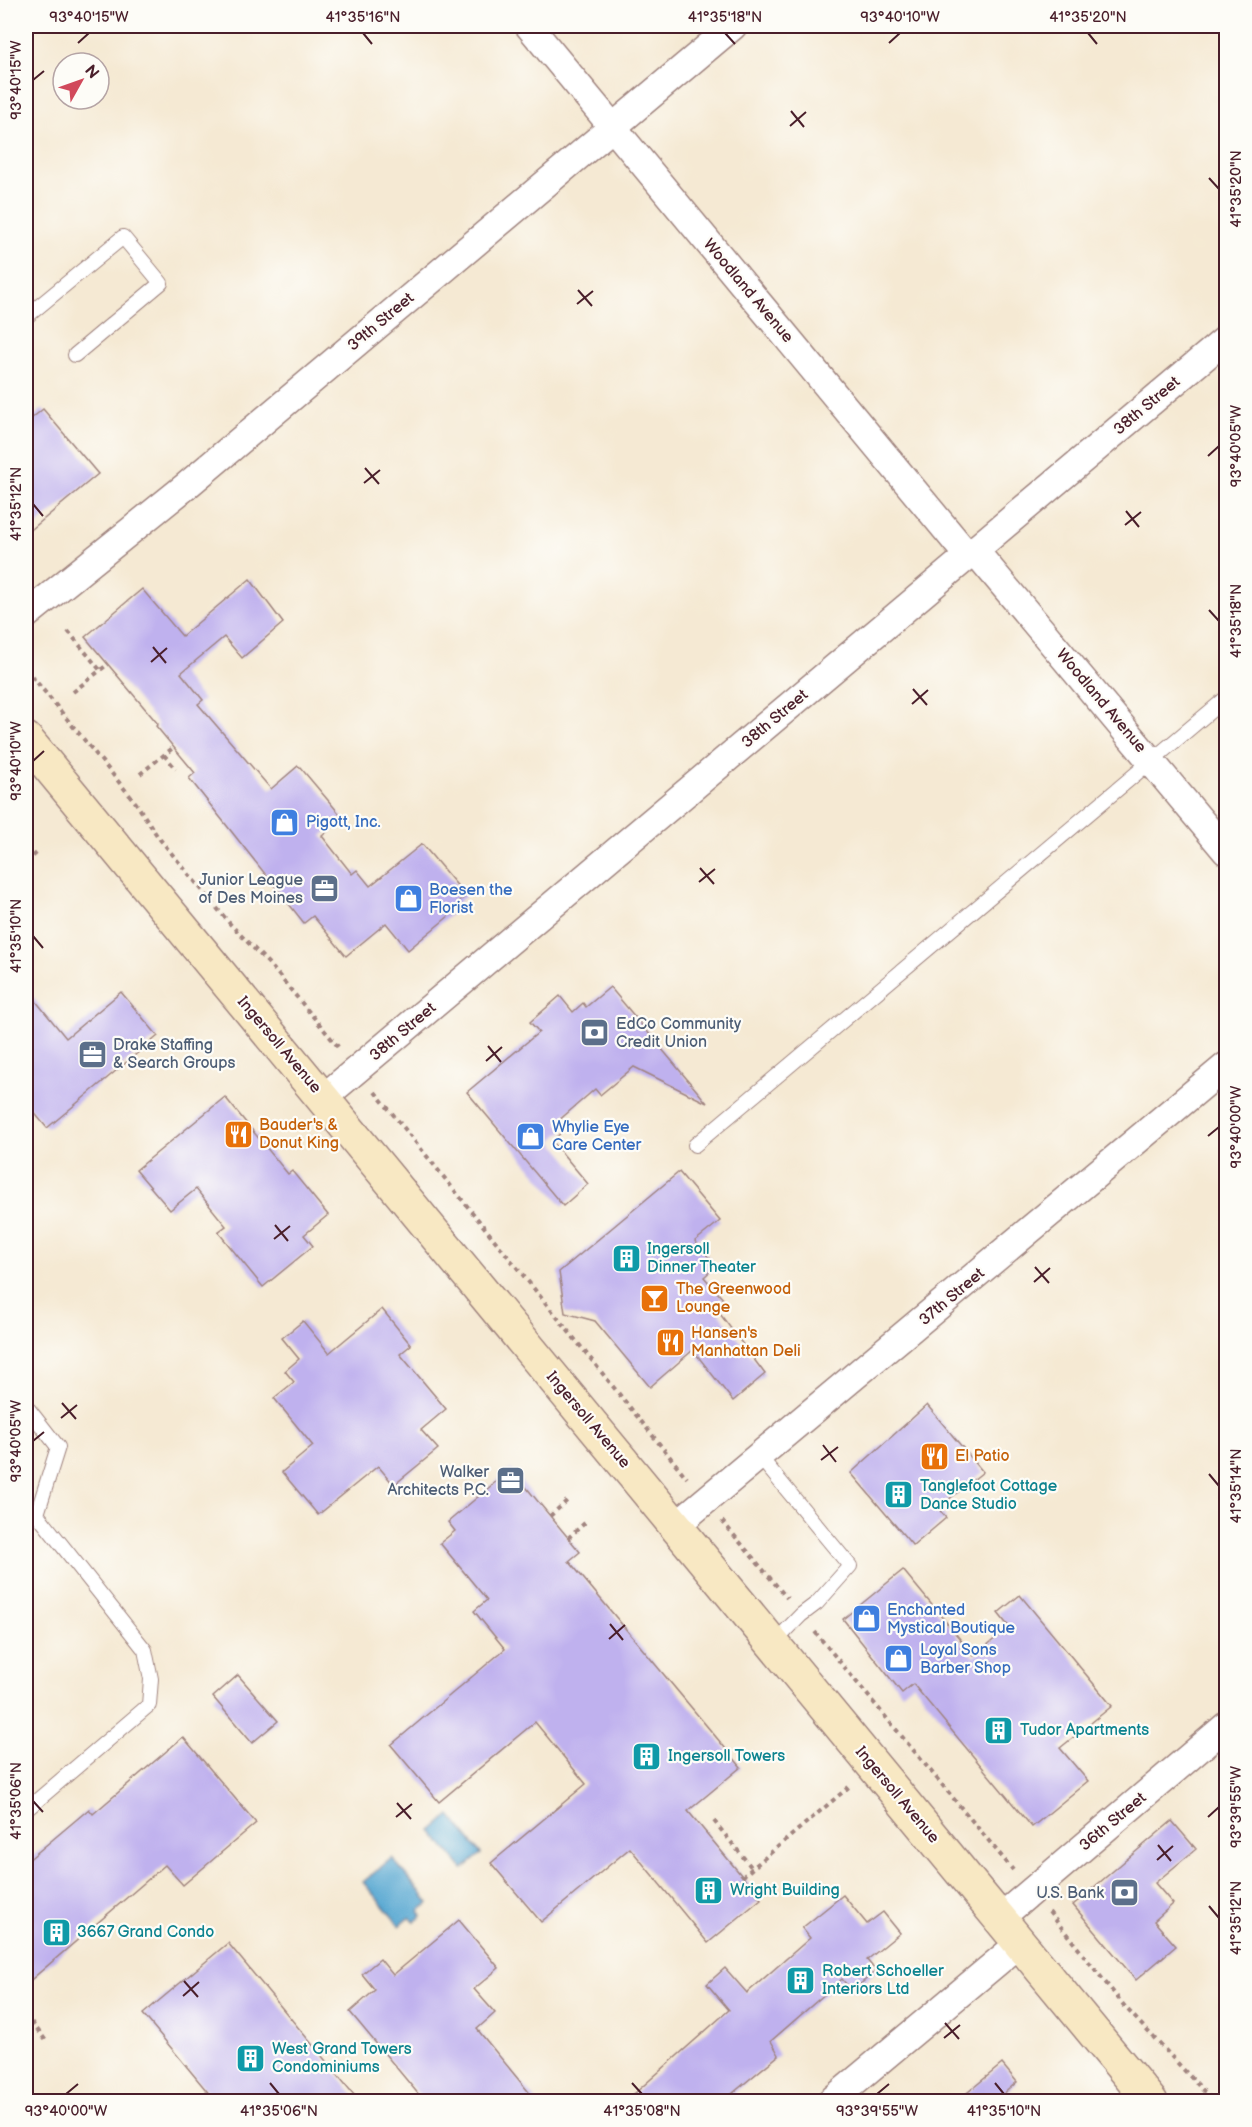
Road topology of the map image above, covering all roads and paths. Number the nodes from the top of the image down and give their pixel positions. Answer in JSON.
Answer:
{"nodes":[{"id":1,"x":529,"y":26,"type":"edge"},
{"id":2,"x":733,"y":26,"type":"edge"},
{"id":3,"x":613,"y":127,"type":"junction"},
{"id":4,"x":26,"y":317,"type":"edge"},
{"id":5,"x":1227,"y":339,"type":"edge"},
{"id":6,"x":75,"y":355,"type":"dead end"},
{"id":7,"x":972,"y":554,"type":"junction"},
{"id":8,"x":26,"y":615,"type":"edge"},
{"id":9,"x":68,"y":631,"type":"dead end"},
{"id":10,"x":108,"y":664,"type":"dead end"},
{"id":11,"x":26,"y":669,"type":"edge"},
{"id":12,"x":100,"y":670,"type":"junction"},
{"id":13,"x":73,"y":692,"type":"dead end"},
{"id":14,"x":1227,"y":698,"type":"edge"},
{"id":15,"x":26,"y":739,"type":"edge"},
{"id":16,"x":174,"y":747,"type":"dead end"},
{"id":17,"x":164,"y":755,"type":"junction"},
{"id":18,"x":1151,"y":761,"type":"junction"},
{"id":19,"x":176,"y":769,"type":"dead end"},
{"id":20,"x":140,"y":774,"type":"dead end"},
{"id":21,"x":39,"y":851,"type":"dead end"},
{"id":22,"x":1227,"y":851,"type":"edge"},
{"id":23,"x":26,"y":862,"type":"edge"},
{"id":24,"x":342,"y":1051,"type":"dead end"},
{"id":25,"x":1227,"y":1066,"type":"edge"},
{"id":26,"x":368,"y":1085,"type":"dead end"},
{"id":27,"x":323,"y":1098,"type":"junction"},
{"id":28,"x":695,"y":1145,"type":"dead end"},
{"id":29,"x":26,"y":1406,"type":"edge"},
{"id":30,"x":759,"y":1456,"type":"junction"},
{"id":31,"x":688,"y":1479,"type":"dead end"},
{"id":32,"x":570,"y":1498,"type":"dead end"},
{"id":33,"x":550,"y":1516,"type":"dead end"},
{"id":34,"x":721,"y":1519,"type":"dead end"},
{"id":35,"x":588,"y":1520,"type":"dead end"},
{"id":36,"x":675,"y":1526,"type":"junction"},
{"id":37,"x":568,"y":1538,"type":"dead end"},
{"id":38,"x":801,"y":1615,"type":"junction"},
{"id":39,"x":773,"y":1644,"type":"junction"},
{"id":40,"x":1227,"y":1726,"type":"edge"},
{"id":41,"x":874,"y":1767,"type":"junction"},
{"id":42,"x":26,"y":1810,"type":"edge"},
{"id":43,"x":714,"y":1821,"type":"dead end"},
{"id":44,"x":752,"y":1868,"type":"junction"},
{"id":45,"x":1015,"y":1871,"type":"dead end"},
{"id":46,"x":742,"y":1876,"type":"dead end"},
{"id":47,"x":1045,"y":1906,"type":"dead end"},
{"id":48,"x":1010,"y":1931,"type":"junction"},
{"id":49,"x":26,"y":2015,"type":"edge"},
{"id":50,"x":47,"y":2042,"type":"dead end"},
{"id":51,"x":830,"y":2102,"type":"edge"},
{"id":52,"x":1151,"y":2102,"type":"edge"},
{"id":53,"x":1214,"y":2102,"type":"edge"}],
"edges":[{"from":1,"to":3,"type":"street","name":"Woodland Avenue"},
{"from":2,"to":3,"type":"street","name":"39th Street"},
{"from":3,"to":7,"type":"street","name":"Woodland Avenue"},
{"from":3,"to":8,"type":"street","name":"39th Street"},
{"from":4,"to":6,"type":"lane"},
{"from":5,"to":7,"type":"street","name":"38th Street"},
{"from":7,"to":18,"type":"street","name":"Woodland Avenue"},
{"from":7,"to":27,"type":"street","name":"38th Street"},
{"from":9,"to":12,"type":"path"},
{"from":10,"to":12,"type":"path"},
{"from":11,"to":24,"type":"path"},
{"from":12,"to":13,"type":"path"},
{"from":14,"to":18,"type":"lane"},
{"from":15,"to":27,"type":"main road","name":"Ingersoll Avenue"},
{"from":16,"to":17,"type":"path"},
{"from":17,"to":19,"type":"path"},
{"from":17,"to":20,"type":"path"},
{"from":18,"to":22,"type":"street","name":"Woodland Avenue"},
{"from":18,"to":28,"type":"lane"},
{"from":21,"to":23,"type":"path"},
{"from":25,"to":30,"type":"street","name":"37th Street"},
{"from":26,"to":31,"type":"path"},
{"from":27,"to":36,"type":"main road","name":"Ingersoll Avenue"},
{"from":29,"to":42,"type":"lane"},
{"from":30,"to":36,"type":"street","name":"37th Street"},
{"from":30,"to":38,"type":"lane"},
{"from":32,"to":33,"type":"path"},
{"from":34,"to":38,"type":"path"},
{"from":35,"to":37,"type":"path"},
{"from":36,"to":39,"type":"main road","name":"Ingersoll Avenue"},
{"from":38,"to":39,"type":"lane"},
{"from":38,"to":45,"type":"path"},
{"from":39,"to":41,"type":"main road","name":"Ingersoll Avenue"},
{"from":40,"to":48,"type":"street","name":"36th Street"},
{"from":41,"to":44,"type":"path"},
{"from":41,"to":48,"type":"main road","name":"Ingersoll Avenue"},
{"from":43,"to":44,"type":"path"},
{"from":44,"to":46,"type":"path"},
{"from":47,"to":53,"type":"path"},
{"from":48,"to":51,"type":"street","name":"36th Street"},
{"from":48,"to":52,"type":"main road","name":"Ingersoll Avenue"},
{"from":49,"to":50,"type":"path"}]}
